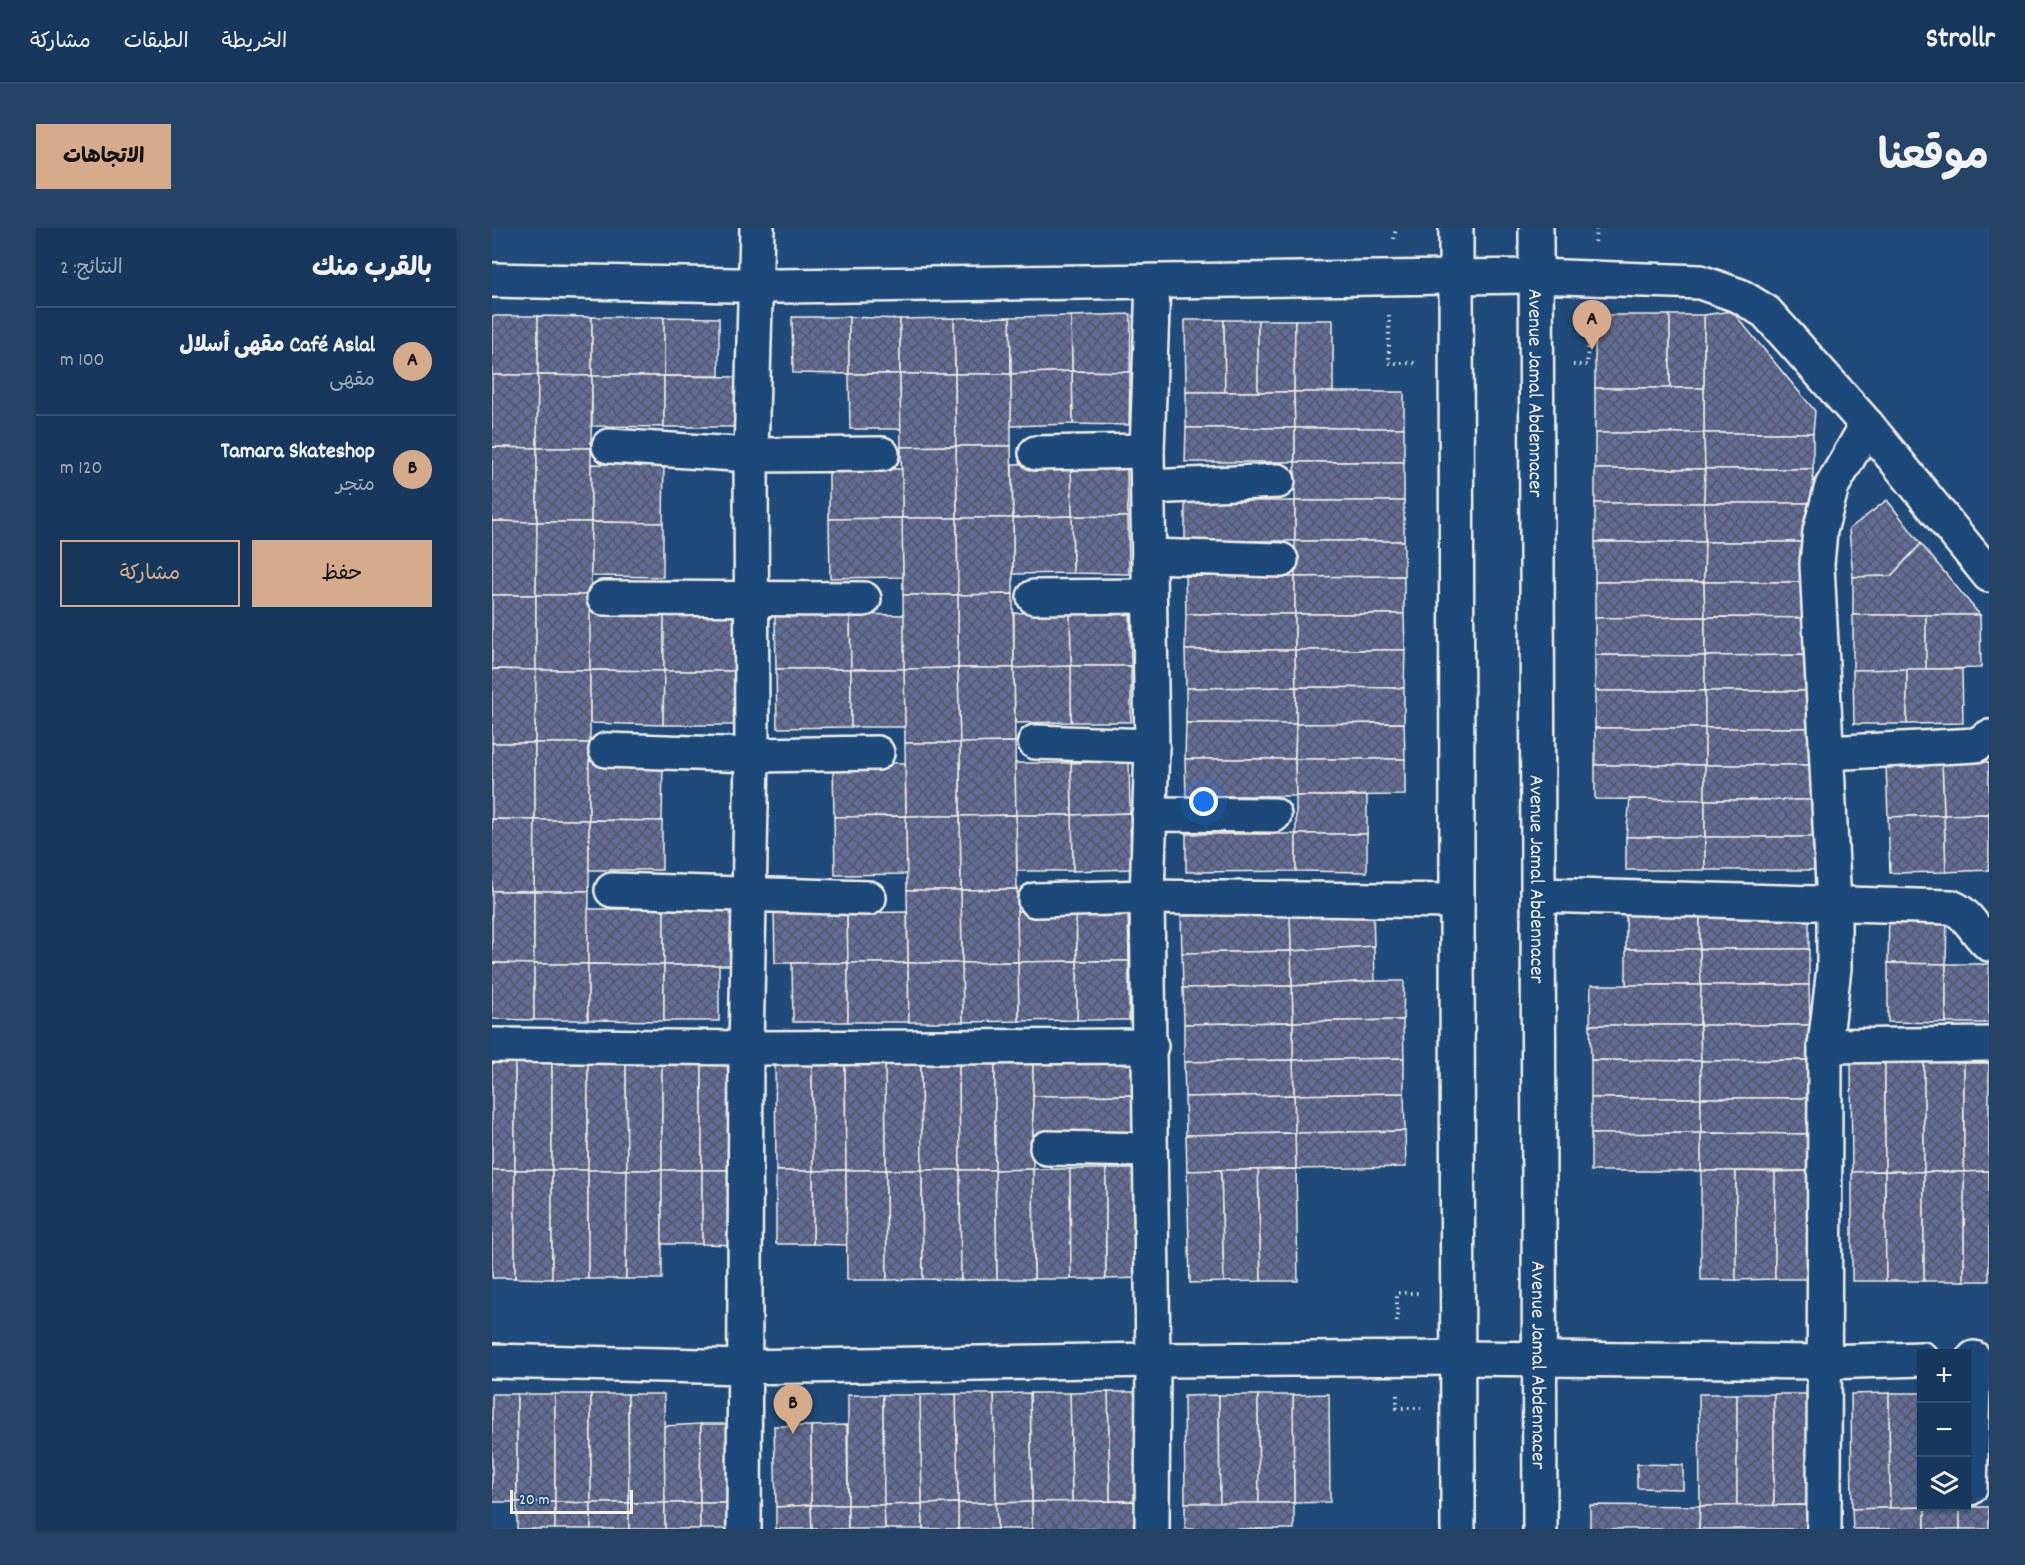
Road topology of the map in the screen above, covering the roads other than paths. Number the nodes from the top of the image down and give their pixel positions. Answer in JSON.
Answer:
{"nodes":[{"id":1,"x":756,"y":228,"type":"edge"},
{"id":2,"x":779,"y":228,"type":"edge"},
{"id":3,"x":1456,"y":228,"type":"edge"},
{"id":4,"x":1536,"y":228,"type":"edge"},
{"id":5,"x":1535,"y":276,"type":"junction"},
{"id":6,"x":1458,"y":278,"type":"junction"},
{"id":7,"x":492,"y":280,"type":"edge"},
{"id":8,"x":1153,"y":282,"type":"junction"},
{"id":9,"x":768,"y":286,"type":"junction"},
{"id":10,"x":1868,"y":425,"type":"junction"},
{"id":11,"x":609,"y":446,"type":"dead end"},
{"id":12,"x":1147,"y":451,"type":"junction"},
{"id":13,"x":1036,"y":453,"type":"dead end"},
{"id":14,"x":882,"y":454,"type":"dead end"},
{"id":15,"x":751,"y":455,"type":"junction"},
{"id":16,"x":1278,"y":481,"type":"dead end"},
{"id":17,"x":1149,"y":487,"type":"junction"},
{"id":18,"x":1149,"y":556,"type":"junction"},
{"id":19,"x":1281,"y":560,"type":"dead end"},
{"id":20,"x":1989,"y":575,"type":"edge"},
{"id":21,"x":1149,"y":596,"type":"junction"},
{"id":22,"x":1034,"y":597,"type":"dead end"},
{"id":23,"x":604,"y":598,"type":"dead end"},
{"id":24,"x":752,"y":598,"type":"junction"},
{"id":25,"x":864,"y":599,"type":"dead end"},
{"id":26,"x":1989,"y":737,"type":"edge"},
{"id":27,"x":1035,"y":742,"type":"dead end"},
{"id":28,"x":1152,"y":746,"type":"junction"},
{"id":29,"x":606,"y":750,"type":"dead end"},
{"id":30,"x":876,"y":753,"type":"dead end"},
{"id":31,"x":1827,"y":753,"type":"junction"},
{"id":32,"x":752,"y":755,"type":"junction"},
{"id":33,"x":1149,"y":814,"type":"junction"},
{"id":34,"x":1274,"y":815,"type":"dead end"},
{"id":35,"x":612,"y":890,"type":"dead end"},
{"id":36,"x":749,"y":894,"type":"junction"},
{"id":37,"x":1540,"y":895,"type":"junction"},
{"id":38,"x":1147,"y":897,"type":"junction"},
{"id":39,"x":869,"y":898,"type":"dead end"},
{"id":40,"x":1035,"y":900,"type":"dead end"},
{"id":41,"x":1457,"y":901,"type":"junction"},
{"id":42,"x":1834,"y":905,"type":"junction"},
{"id":43,"x":1989,"y":944,"type":"edge"},
{"id":44,"x":1989,"y":1044,"type":"edge"},
{"id":45,"x":492,"y":1045,"type":"edge"},
{"id":46,"x":1151,"y":1046,"type":"junction"},
{"id":47,"x":1825,"y":1046,"type":"junction"},
{"id":48,"x":746,"y":1048,"type":"junction"},
{"id":49,"x":1047,"y":1148,"type":"dead end"},
{"id":50,"x":1150,"y":1150,"type":"junction"},
{"id":51,"x":1458,"y":1358,"type":"junction"},
{"id":52,"x":1539,"y":1358,"type":"junction"},
{"id":53,"x":1976,"y":1358,"type":"edge"},
{"id":54,"x":1917,"y":1359,"type":"edge"},
{"id":55,"x":1153,"y":1360,"type":"junction"},
{"id":56,"x":492,"y":1361,"type":"edge"},
{"id":57,"x":1824,"y":1362,"type":"junction"},
{"id":58,"x":746,"y":1367,"type":"junction"},
{"id":59,"x":1971,"y":1466,"type":"edge"},
{"id":60,"x":744,"y":1529,"type":"edge"},
{"id":61,"x":1152,"y":1529,"type":"edge"},
{"id":62,"x":1458,"y":1529,"type":"edge"},
{"id":63,"x":1540,"y":1529,"type":"edge"},
{"id":64,"x":1824,"y":1529,"type":"edge"}],
"edges":[{"from":1,"to":9,"type":"street"},
{"from":2,"to":9,"type":"street"},
{"from":3,"to":6,"type":"street"},
{"from":4,"to":5,"type":"street","name":"Avenue Jamal Abdennacer"},
{"from":5,"to":6,"type":"street"},
{"from":5,"to":10,"type":"street"},
{"from":5,"to":37,"type":"street","name":"Avenue Jamal Abdennacer"},
{"from":6,"to":8,"type":"street"},
{"from":6,"to":41,"type":"street"},
{"from":7,"to":9,"type":"street"},
{"from":8,"to":9,"type":"street"},
{"from":8,"to":12,"type":"street"},
{"from":9,"to":15,"type":"street"},
{"from":10,"to":20,"type":"street"},
{"from":10,"to":31,"type":"street"},
{"from":11,"to":15,"type":"street"},
{"from":12,"to":13,"type":"street"},
{"from":12,"to":17,"type":"street"},
{"from":14,"to":15,"type":"street"},
{"from":15,"to":24,"type":"street"},
{"from":16,"to":17,"type":"street"},
{"from":17,"to":18,"type":"street"},
{"from":18,"to":19,"type":"street"},
{"from":18,"to":21,"type":"street"},
{"from":21,"to":22,"type":"street"},
{"from":21,"to":28,"type":"street"},
{"from":23,"to":24,"type":"street"},
{"from":24,"to":25,"type":"street"},
{"from":24,"to":32,"type":"street"},
{"from":26,"to":31,"type":"street"},
{"from":27,"to":28,"type":"street"},
{"from":28,"to":33,"type":"street"},
{"from":29,"to":32,"type":"street"},
{"from":30,"to":32,"type":"street"},
{"from":31,"to":42,"type":"street"},
{"from":32,"to":36,"type":"street"},
{"from":33,"to":34,"type":"street"},
{"from":33,"to":38,"type":"street"},
{"from":35,"to":36,"type":"street"},
{"from":36,"to":39,"type":"street"},
{"from":36,"to":48,"type":"street"},
{"from":37,"to":42,"type":"street"},
{"from":37,"to":52,"type":"street","name":"Avenue Jamal Abdennacer"},
{"from":38,"to":40,"type":"street"},
{"from":38,"to":41,"type":"street"},
{"from":38,"to":46,"type":"street"},
{"from":41,"to":51,"type":"street"},
{"from":42,"to":43,"type":"street"},
{"from":42,"to":47,"type":"street"},
{"from":44,"to":47,"type":"street"},
{"from":45,"to":48,"type":"street"},
{"from":46,"to":48,"type":"street"},
{"from":46,"to":50,"type":"street"},
{"from":47,"to":57,"type":"street"},
{"from":48,"to":58,"type":"street"},
{"from":49,"to":50,"type":"street"},
{"from":50,"to":55,"type":"street"},
{"from":51,"to":52,"type":"street"},
{"from":51,"to":55,"type":"street"},
{"from":51,"to":62,"type":"street"},
{"from":52,"to":57,"type":"street"},
{"from":52,"to":63,"type":"street","name":"Avenue Jamal Abdennacer"},
{"from":53,"to":59,"type":"street"},
{"from":54,"to":57,"type":"street"},
{"from":55,"to":58,"type":"street"},
{"from":55,"to":61,"type":"street"},
{"from":56,"to":58,"type":"street"},
{"from":57,"to":64,"type":"street"},
{"from":58,"to":60,"type":"street"}]}
